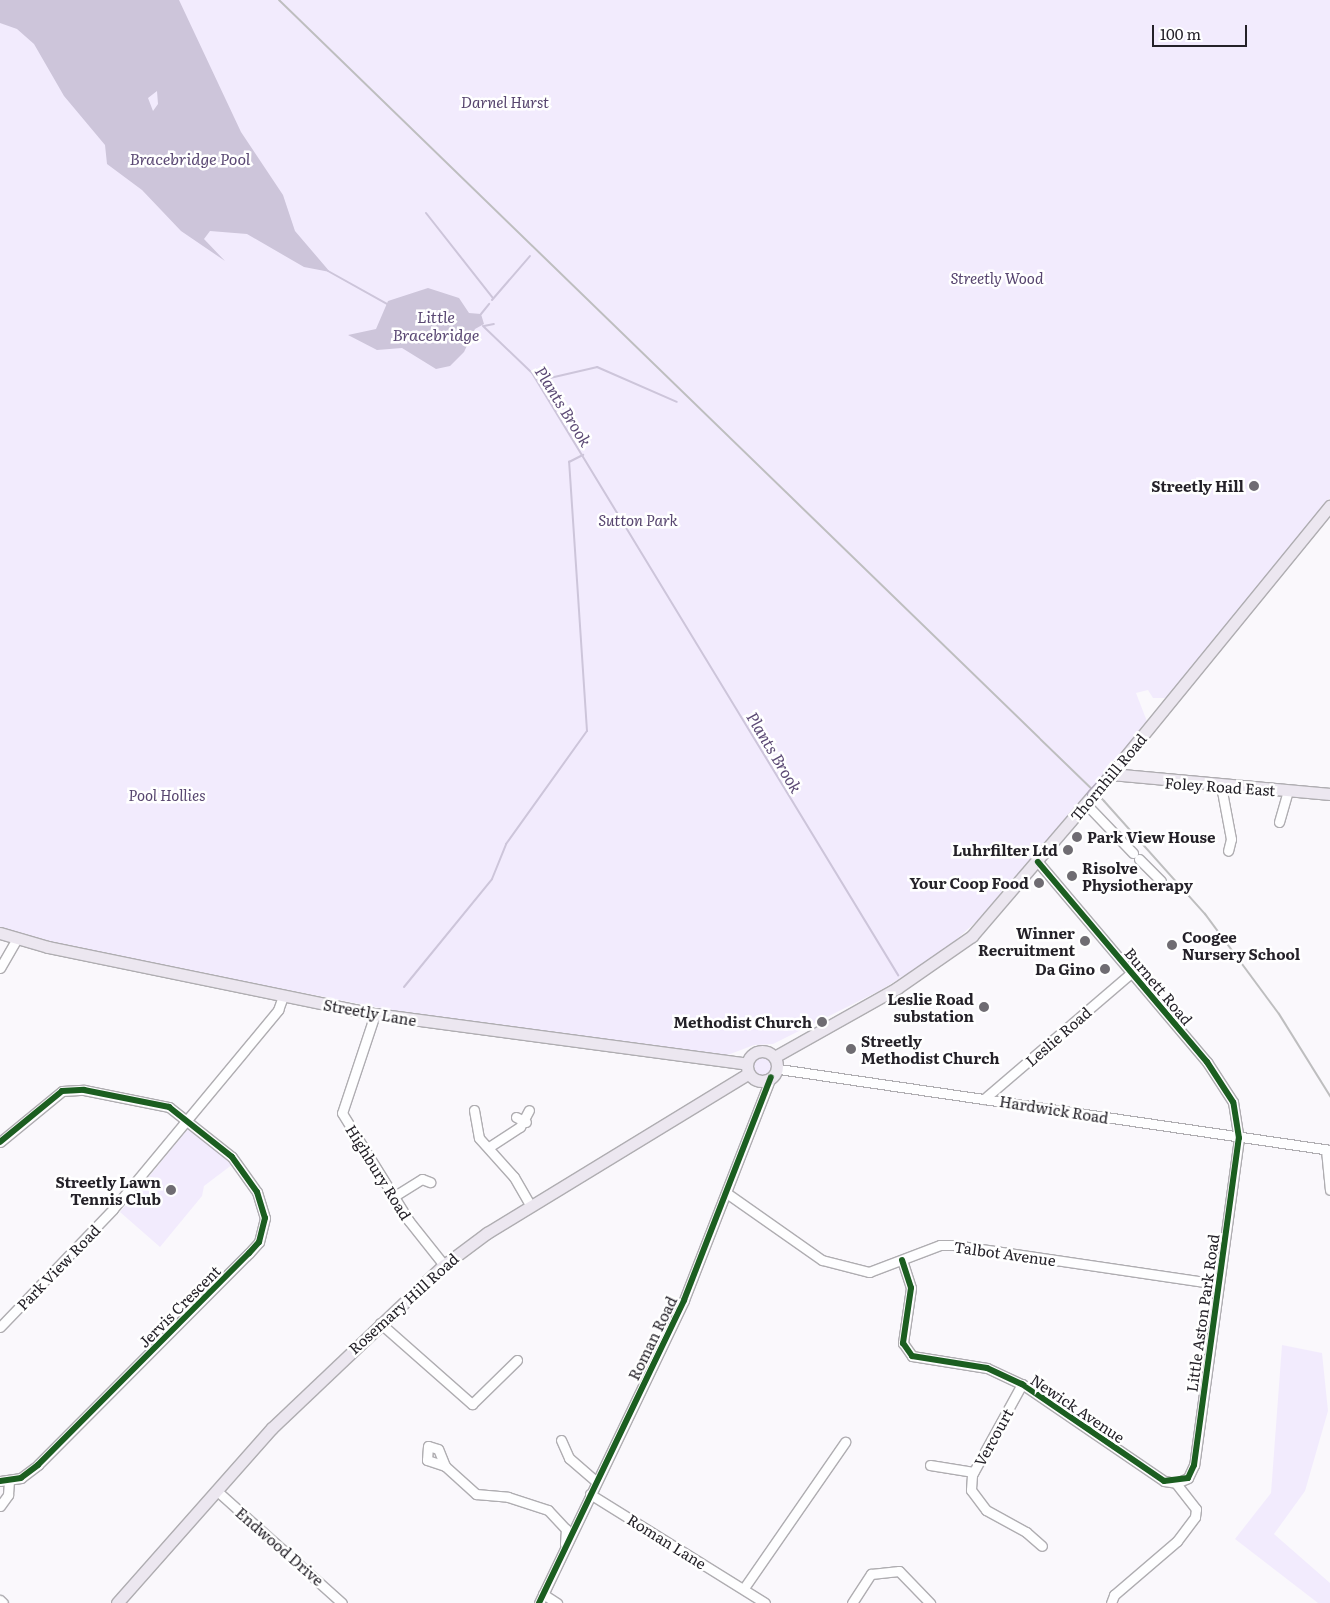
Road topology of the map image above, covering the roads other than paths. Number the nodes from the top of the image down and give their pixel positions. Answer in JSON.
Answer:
{"nodes":[{"id":1,"x":1330,"y":506,"type":"edge"},
{"id":2,"x":1111,"y":774,"type":"junction"},
{"id":3,"x":1221,"y":786,"type":"junction"},
{"id":4,"x":1288,"y":791,"type":"junction"},
{"id":5,"x":1330,"y":794,"type":"edge"},
{"id":6,"x":1089,"y":800,"type":"junction"},
{"id":7,"x":1279,"y":822,"type":"dead end"},
{"id":8,"x":1228,"y":851,"type":"dead end"},
{"id":9,"x":1038,"y":862,"type":"junction"},
{"id":10,"x":1160,"y":881,"type":"dead end"},
{"id":11,"x":0,"y":933,"type":"edge"},
{"id":12,"x":17,"y":939,"type":"junction"},
{"id":13,"x":0,"y":968,"type":"edge"},
{"id":14,"x":1131,"y":973,"type":"junction"},
{"id":15,"x":283,"y":996,"type":"junction"},
{"id":16,"x":375,"y":1014,"type":"junction"},
{"id":17,"x":776,"y":1056,"type":"junction"},
{"id":18,"x":746,"y":1069,"type":"junction"},
{"id":19,"x":775,"y":1073,"type":"junction"},
{"id":20,"x":984,"y":1099,"type":"junction"},
{"id":21,"x":530,"y":1110,"type":"dead end"},
{"id":22,"x":471,"y":1115,"type":"dead end"},
{"id":23,"x":516,"y":1117,"type":"dead end"},
{"id":24,"x":189,"y":1119,"type":"junction"},
{"id":25,"x":526,"y":1122,"type":"junction"},
{"id":26,"x":1239,"y":1138,"type":"junction"},
{"id":27,"x":0,"y":1142,"type":"edge"},
{"id":28,"x":489,"y":1147,"type":"junction"},
{"id":29,"x":1328,"y":1150,"type":"edge"},
{"id":30,"x":430,"y":1182,"type":"dead end"},
{"id":31,"x":1330,"y":1190,"type":"edge"},
{"id":32,"x":728,"y":1194,"type":"junction"},
{"id":33,"x":393,"y":1198,"type":"junction"},
{"id":34,"x":531,"y":1206,"type":"junction"},
{"id":35,"x":902,"y":1260,"type":"junction"},
{"id":36,"x":444,"y":1265,"type":"junction"},
{"id":37,"x":1218,"y":1284,"type":"junction"},
{"id":38,"x":380,"y":1322,"type":"junction"},
{"id":39,"x":0,"y":1327,"type":"edge"},
{"id":40,"x":517,"y":1360,"type":"dead end"},
{"id":41,"x":1022,"y":1384,"type":"junction"},
{"id":42,"x":561,"y":1440,"type":"dead end"},
{"id":43,"x":845,"y":1442,"type":"dead end"},
{"id":44,"x":930,"y":1465,"type":"dead end"},
{"id":45,"x":445,"y":1466,"type":"dead end"},
{"id":46,"x":973,"y":1472,"type":"junction"},
{"id":47,"x":4,"y":1481,"type":"edge"},
{"id":48,"x":595,"y":1481,"type":"junction"},
{"id":49,"x":1176,"y":1483,"type":"junction"},
{"id":50,"x":216,"y":1490,"type":"junction"},
{"id":51,"x":590,"y":1494,"type":"junction"},
{"id":52,"x":0,"y":1506,"type":"edge"},
{"id":53,"x":1042,"y":1546,"type":"dead end"},
{"id":54,"x":564,"y":1552,"type":"junction"},
{"id":55,"x":744,"y":1588,"type":"junction"},
{"id":56,"x":541,"y":1599,"type":"edge"},
{"id":57,"x":117,"y":1603,"type":"edge"},
{"id":58,"x":341,"y":1603,"type":"edge"},
{"id":59,"x":557,"y":1603,"type":"edge"},
{"id":60,"x":765,"y":1603,"type":"edge"},
{"id":61,"x":852,"y":1603,"type":"edge"},
{"id":62,"x":930,"y":1603,"type":"edge"},
{"id":63,"x":1111,"y":1603,"type":"edge"}],
"edges":[{"from":1,"to":2,"type":"main road","name":"Thornhill Road"},
{"from":2,"to":3,"type":"main road","name":"Foley Road East"},
{"from":2,"to":6,"type":"main road","name":"Thornhill Road","bridge":true},
{"from":3,"to":4,"type":"main road","name":"Foley Road East"},
{"from":3,"to":8,"type":"street"},
{"from":4,"to":5,"type":"main road","name":"Foley Road East"},
{"from":4,"to":7,"type":"street"},
{"from":6,"to":9,"type":"main road","name":"Thornhill Road"},
{"from":6,"to":10,"type":"street"},
{"from":9,"to":14,"type":"street","name":"Burnett Road"},
{"from":9,"to":17,"type":"main road","name":"Thornhill Road"},
{"from":11,"to":12,"type":"main road","name":"Streetly Lane"},
{"from":12,"to":13,"type":"street"},
{"from":12,"to":15,"type":"main road","name":"Streetly Lane"},
{"from":14,"to":20,"type":"street","name":"Leslie Road"},
{"from":14,"to":26,"type":"street","name":"Burnett Road"},
{"from":15,"to":16,"type":"main road","name":"Streetly Lane"},
{"from":15,"to":24,"type":"street","name":"Park View Road"},
{"from":16,"to":18,"type":"main road","name":"Streetly Lane"},
{"from":16,"to":33,"type":"street","name":"Highbury Road"},
{"from":17,"to":18,"type":"main road","name":"Rosemary Hill Road"},
{"from":17,"to":19,"type":"main road"},
{"from":18,"to":19,"type":"main road","name":"Streetly Lane"},
{"from":18,"to":34,"type":"main road","name":"Rosemary Hill Road"},
{"from":19,"to":20,"type":"street","name":"Hardwick Road"},
{"from":19,"to":32,"type":"street","name":"Roman Road"},
{"from":20,"to":26,"type":"street","name":"Hardwick Road"},
{"from":21,"to":25,"type":"street"},
{"from":22,"to":28,"type":"street"},
{"from":23,"to":25,"type":"street"},
{"from":24,"to":27,"type":"street","name":"Jervis Crescent"},
{"from":24,"to":39,"type":"street","name":"Park View Road"},
{"from":24,"to":47,"type":"street","name":"Jervis Crescent"},
{"from":25,"to":28,"type":"street"},
{"from":26,"to":29,"type":"street","name":"Hardwick Road"},
{"from":26,"to":37,"type":"street","name":"Little Aston Park Road"},
{"from":28,"to":34,"type":"street"},
{"from":29,"to":31,"type":"street"},
{"from":30,"to":33,"type":"street"},
{"from":32,"to":35,"type":"street","name":"Talbot Avenue"},
{"from":32,"to":48,"type":"street","name":"Roman Road"},
{"from":33,"to":36,"type":"street","name":"Highbury Road"},
{"from":34,"to":36,"type":"main road","name":"Rosemary Hill Road"},
{"from":35,"to":37,"type":"street","name":"Talbot Avenue"},
{"from":35,"to":41,"type":"street","name":"Newick Avenue"},
{"from":36,"to":38,"type":"main road","name":"Rosemary Hill Road"},
{"from":37,"to":49,"type":"street","name":"Little Aston Park Road"},
{"from":38,"to":40,"type":"street"},
{"from":38,"to":50,"type":"main road","name":"Rosemary Hill Road"},
{"from":41,"to":46,"type":"street","name":"Vercourt"},
{"from":41,"to":49,"type":"street","name":"Newick Avenue"},
{"from":42,"to":48,"type":"street"},
{"from":43,"to":55,"type":"street"},
{"from":44,"to":46,"type":"street"},
{"from":45,"to":54,"type":"street"},
{"from":46,"to":53,"type":"street","name":"Vercourt"},
{"from":47,"to":52,"type":"street"},
{"from":48,"to":51,"type":"street","name":"Roman Road"},
{"from":49,"to":63,"type":"street"},
{"from":50,"to":57,"type":"main road","name":"Rosemary Hill Road"},
{"from":50,"to":58,"type":"street","name":"Endwood Drive"},
{"from":51,"to":54,"type":"street","name":"Roman Road"},
{"from":51,"to":55,"type":"street","name":"Roman Lane"},
{"from":54,"to":56,"type":"street","name":"Roman Road"},
{"from":55,"to":60,"type":"street","name":"Roman Lane"},
{"from":56,"to":59,"type":"street"},
{"from":61,"to":62,"type":"street"}]}
